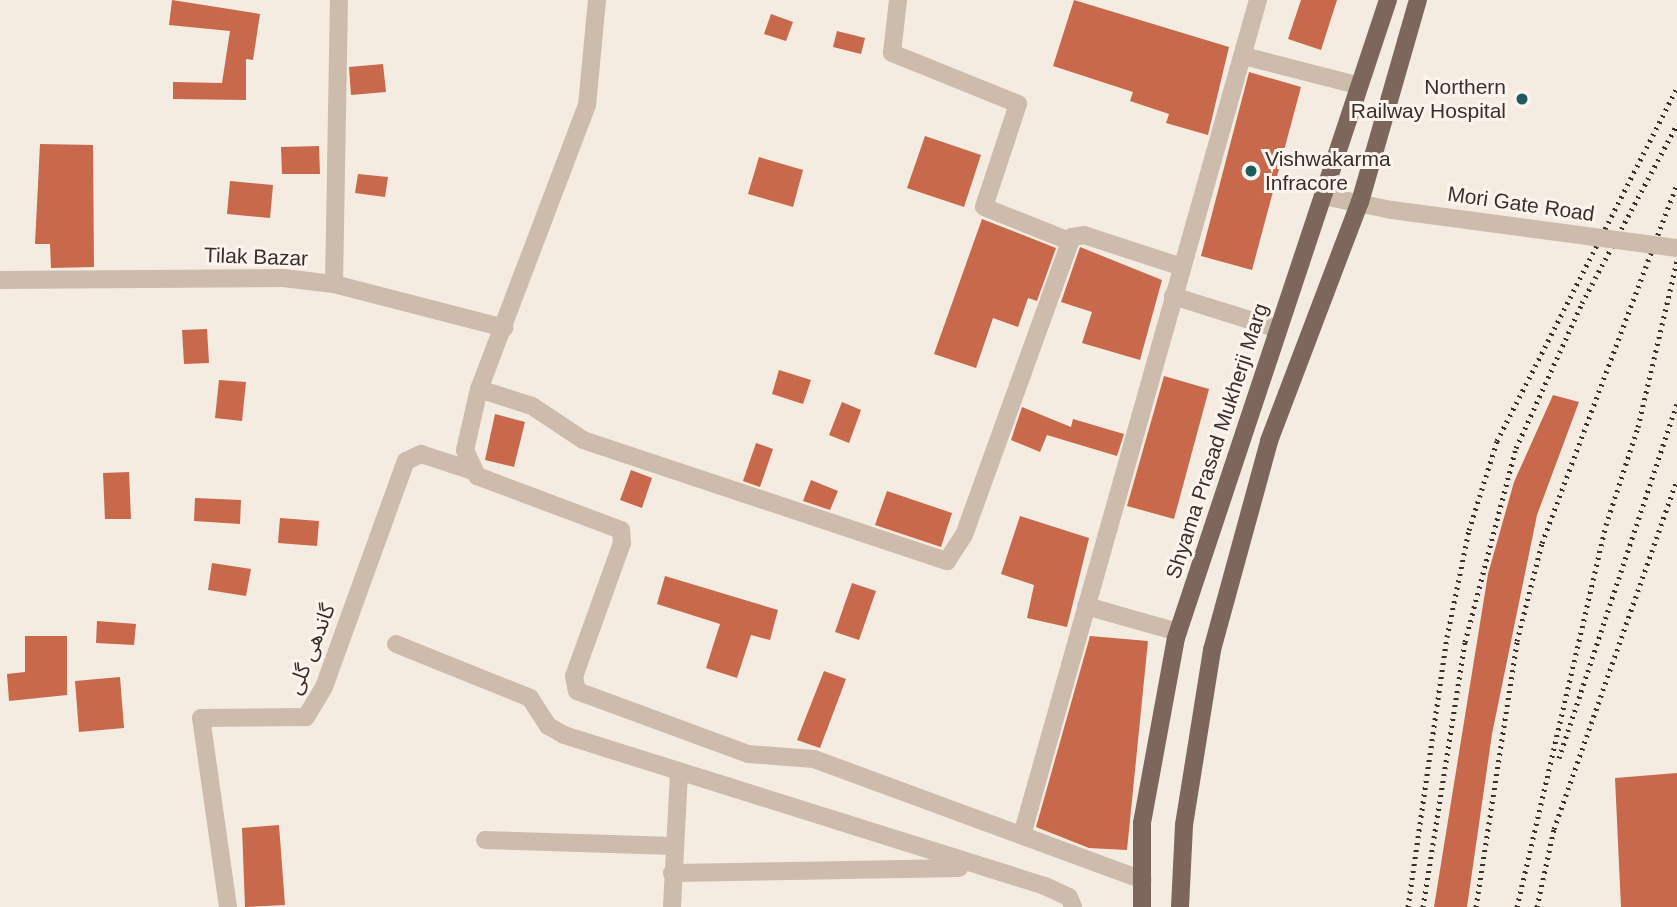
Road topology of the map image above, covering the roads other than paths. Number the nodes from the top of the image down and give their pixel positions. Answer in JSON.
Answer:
{"nodes":[{"id":1,"x":339,"y":0,"type":"edge"},
{"id":2,"x":597,"y":0,"type":"edge"},
{"id":3,"x":898,"y":0,"type":"edge"},
{"id":4,"x":1258,"y":0,"type":"edge"},
{"id":5,"x":1388,"y":0,"type":"edge"},
{"id":6,"x":1418,"y":0,"type":"edge"},
{"id":7,"x":1376,"y":38,"type":"junction"},
{"id":8,"x":1404,"y":43,"type":"junction"},
{"id":9,"x":1244,"y":56,"type":"junction"},
{"id":10,"x":1357,"y":85,"type":"junction"},
{"id":11,"x":1323,"y":196,"type":"junction"},
{"id":12,"x":1360,"y":202,"type":"junction"},
{"id":13,"x":1069,"y":241,"type":"junction"},
{"id":14,"x":1677,"y":248,"type":"edge"},
{"id":15,"x":1182,"y":267,"type":"junction"},
{"id":16,"x":0,"y":280,"type":"edge"},
{"id":17,"x":334,"y":284,"type":"junction"},
{"id":18,"x":1173,"y":296,"type":"junction"},
{"id":19,"x":504,"y":328,"type":"junction"},
{"id":20,"x":1278,"y":329,"type":"junction"},
{"id":21,"x":479,"y":389,"type":"junction"},
{"id":22,"x":470,"y":470,"type":"junction"},
{"id":23,"x":1086,"y":606,"type":"junction"},
{"id":24,"x":1178,"y":632,"type":"junction"},
{"id":25,"x":396,"y":644,"type":"dead end"},
{"id":26,"x":679,"y":774,"type":"junction"},
{"id":27,"x":1022,"y":835,"type":"junction"},
{"id":28,"x":485,"y":840,"type":"dead end"},
{"id":29,"x":673,"y":846,"type":"junction"},
{"id":30,"x":975,"y":867,"type":"junction"},
{"id":31,"x":672,"y":873,"type":"junction"},
{"id":32,"x":1142,"y":880,"type":"junction"},
{"id":33,"x":228,"y":907,"type":"edge"},
{"id":34,"x":672,"y":907,"type":"edge"},
{"id":35,"x":1073,"y":907,"type":"edge"},
{"id":36,"x":1142,"y":907,"type":"edge"},
{"id":37,"x":1180,"y":907,"type":"edge"}],
"edges":[{"from":1,"to":17,"type":"street"},
{"from":2,"to":19,"type":"street"},
{"from":3,"to":13,"type":"street"},
{"from":4,"to":9,"type":"street"},
{"from":5,"to":7,"type":"main road","name":"Shyama Prasad Mukherji Marg"},
{"from":6,"to":8,"type":"main road"},
{"from":7,"to":8,"type":"main road"},
{"from":7,"to":10,"type":"main road","name":"Shyama Prasad Mukherji Marg"},
{"from":8,"to":12,"type":"main road"},
{"from":9,"to":10,"type":"street"},
{"from":9,"to":15,"type":"street"},
{"from":10,"to":11,"type":"main road","name":"Shyama Prasad Mukherji Marg"},
{"from":11,"to":12,"type":"street","name":"Mori Gate Road"},
{"from":11,"to":20,"type":"main road","name":"Shyama Prasad Mukherji Marg"},
{"from":12,"to":14,"type":"street","name":"Mori Gate Road","bridge":true},
{"from":12,"to":37,"type":"main road"},
{"from":13,"to":15,"type":"street"},
{"from":13,"to":21,"type":"street"},
{"from":15,"to":18,"type":"street"},
{"from":16,"to":17,"type":"street","name":"Tilak Bazar"},
{"from":17,"to":19,"type":"street","name":"Tilak Bazar"},
{"from":18,"to":20,"type":"street"},
{"from":18,"to":23,"type":"street"},
{"from":19,"to":21,"type":"street"},
{"from":20,"to":24,"type":"main road","name":"Shyama Prasad Mukherji Marg"},
{"from":21,"to":22,"type":"street"},
{"from":22,"to":27,"type":"street"},
{"from":22,"to":33,"type":"street","name":"گاندھی گلی"},
{"from":23,"to":24,"type":"street"},
{"from":23,"to":27,"type":"street"},
{"from":24,"to":32,"type":"main road","name":"Shyama Prasad Mukherji Marg"},
{"from":25,"to":26,"type":"street"},
{"from":26,"to":29,"type":"street"},
{"from":26,"to":30,"type":"street"},
{"from":27,"to":32,"type":"street"},
{"from":28,"to":29,"type":"street"},
{"from":29,"to":31,"type":"street"},
{"from":30,"to":31,"type":"street"},
{"from":30,"to":35,"type":"street"},
{"from":31,"to":34,"type":"street"},
{"from":32,"to":36,"type":"main road","name":"Shyama Prasad Mukherji Marg"}]}
